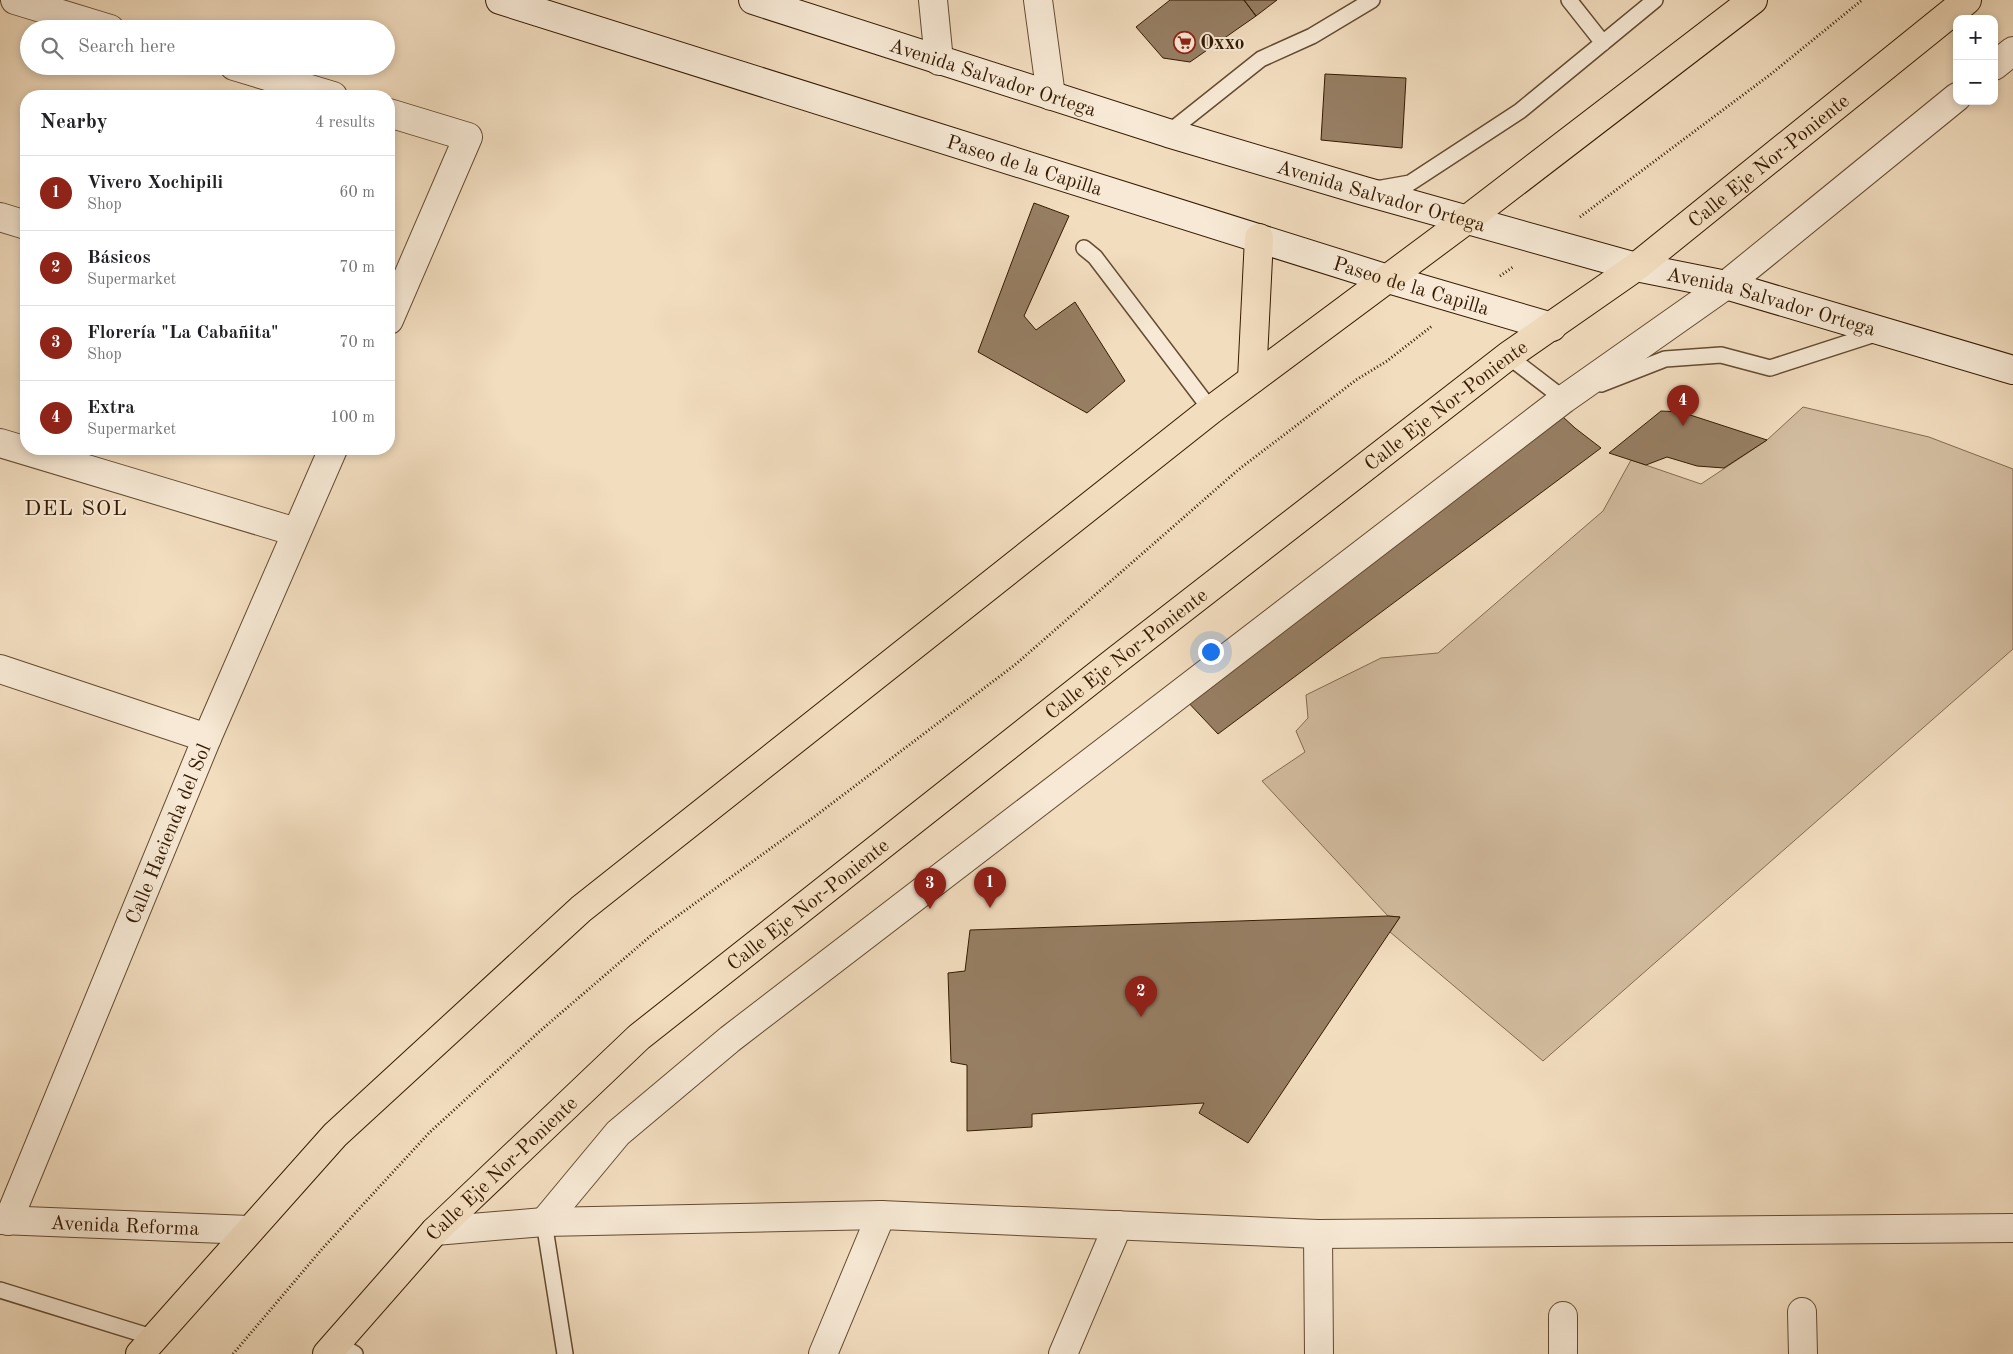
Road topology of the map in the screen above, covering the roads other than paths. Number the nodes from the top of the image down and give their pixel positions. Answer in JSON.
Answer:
{"nodes":[{"id":1,"x":15,"y":0,"type":"edge"},
{"id":2,"x":500,"y":0,"type":"edge"},
{"id":3,"x":753,"y":0,"type":"edge"},
{"id":4,"x":933,"y":0,"type":"edge"},
{"id":5,"x":1038,"y":0,"type":"edge"},
{"id":6,"x":1372,"y":0,"type":"edge"},
{"id":7,"x":1569,"y":0,"type":"edge"},
{"id":8,"x":1656,"y":0,"type":"edge"},
{"id":9,"x":1753,"y":0,"type":"edge"},
{"id":10,"x":1967,"y":0,"type":"edge"},
{"id":11,"x":81,"y":20,"type":"edge"},
{"id":12,"x":1603,"y":43,"type":"junction"},
{"id":13,"x":2013,"y":51,"type":"edge"},
{"id":14,"x":939,"y":61,"type":"junction"},
{"id":15,"x":1998,"y":63,"type":"edge"},
{"id":16,"x":264,"y":75,"type":"edge"},
{"id":17,"x":313,"y":90,"type":"edge"},
{"id":18,"x":1051,"y":96,"type":"junction"},
{"id":19,"x":1953,"y":100,"type":"edge"},
{"id":20,"x":395,"y":115,"type":"edge"},
{"id":21,"x":1168,"y":133,"type":"junction"},
{"id":22,"x":1364,"y":192,"type":"junction"},
{"id":23,"x":0,"y":217,"type":"edge"},
{"id":24,"x":1465,"y":221,"type":"junction"},
{"id":25,"x":20,"y":223,"type":"edge"},
{"id":26,"x":1259,"y":238,"type":"junction"},
{"id":27,"x":1084,"y":248,"type":"dead end"},
{"id":28,"x":1636,"y":267,"type":"junction"},
{"id":29,"x":1388,"y":279,"type":"junction"},
{"id":30,"x":1726,"y":285,"type":"junction"},
{"id":31,"x":395,"y":306,"type":"edge"},
{"id":32,"x":1552,"y":327,"type":"junction"},
{"id":33,"x":1880,"y":332,"type":"junction"},
{"id":34,"x":1508,"y":356,"type":"junction"},
{"id":35,"x":2013,"y":370,"type":"edge"},
{"id":36,"x":1252,"y":379,"type":"junction"},
{"id":37,"x":1564,"y":400,"type":"junction"},
{"id":38,"x":1211,"y":410,"type":"junction"},
{"id":39,"x":0,"y":443,"type":"edge"},
{"id":40,"x":20,"y":449,"type":"edge"},
{"id":41,"x":40,"y":455,"type":"edge"},
{"id":42,"x":330,"y":455,"type":"edge"},
{"id":43,"x":296,"y":532,"type":"junction"},
{"id":44,"x":0,"y":669,"type":"edge"},
{"id":45,"x":207,"y":738,"type":"junction"},
{"id":46,"x":881,"y":1215,"type":"junction"},
{"id":47,"x":4,"y":1221,"type":"edge"},
{"id":48,"x":544,"y":1222,"type":"junction"},
{"id":49,"x":1118,"y":1226,"type":"junction"},
{"id":50,"x":2013,"y":1228,"type":"edge"},
{"id":51,"x":249,"y":1230,"type":"junction"},
{"id":52,"x":435,"y":1231,"type":"junction"},
{"id":53,"x":1318,"y":1234,"type":"junction"},
{"id":54,"x":0,"y":1290,"type":"edge"},
{"id":55,"x":1802,"y":1312,"type":"dead end"},
{"id":56,"x":1563,"y":1316,"type":"dead end"},
{"id":57,"x":148,"y":1346,"type":"edge"},
{"id":58,"x":340,"y":1350,"type":"edge"},
{"id":59,"x":1317,"y":1350,"type":"edge"},
{"id":60,"x":565,"y":1354,"type":"edge"},
{"id":61,"x":823,"y":1354,"type":"edge"},
{"id":62,"x":1063,"y":1354,"type":"edge"},
{"id":63,"x":1564,"y":1354,"type":"edge"},
{"id":64,"x":1803,"y":1354,"type":"edge"}],
"edges":[{"from":1,"to":11,"type":"street"},
{"from":2,"to":26,"type":"street","name":"Paseo de la Capilla"},
{"from":3,"to":14,"type":"street","name":"Avenida Salvador Ortega"},
{"from":4,"to":14,"type":"street"},
{"from":5,"to":18,"type":"street"},
{"from":6,"to":21,"type":"lane"},
{"from":7,"to":12,"type":"lane"},
{"from":8,"to":12,"type":"lane"},
{"from":9,"to":24,"type":"main road"},
{"from":10,"to":28,"type":"main road","name":"Calle Eje Nor-Poniente"},
{"from":12,"to":22,"type":"lane"},
{"from":13,"to":15,"type":"street"},
{"from":14,"to":18,"type":"street","name":"Avenida Salvador Ortega"},
{"from":16,"to":17,"type":"street"},
{"from":18,"to":21,"type":"street","name":"Avenida Salvador Ortega"},
{"from":19,"to":30,"type":"street"},
{"from":20,"to":31,"type":"street"},
{"from":21,"to":22,"type":"street","name":"Avenida Salvador Ortega"},
{"from":22,"to":24,"type":"street","name":"Avenida Salvador Ortega"},
{"from":23,"to":25,"type":"street"},
{"from":24,"to":28,"type":"street","name":"Avenida Salvador Ortega"},
{"from":24,"to":29,"type":"main road"},
{"from":26,"to":29,"type":"street","name":"Paseo de la Capilla"},
{"from":26,"to":36,"type":"main road"},
{"from":27,"to":38,"type":"lane"},
{"from":28,"to":30,"type":"street","name":"Avenida Salvador Ortega"},
{"from":28,"to":32,"type":"main road","name":"Calle Eje Nor-Poniente"},
{"from":29,"to":32,"type":"street","name":"Paseo de la Capilla"},
{"from":29,"to":36,"type":"main road"},
{"from":30,"to":33,"type":"street","name":"Avenida Salvador Ortega"},
{"from":30,"to":37,"type":"street"},
{"from":32,"to":34,"type":"main road","name":"Calle Eje Nor-Poniente"},
{"from":33,"to":35,"type":"street","name":"Avenida Salvador Ortega"},
{"from":33,"to":37,"type":"lane"},
{"from":34,"to":37,"type":"lane"},
{"from":34,"to":52,"type":"main road","name":"Calle Eje Nor-Poniente"},
{"from":36,"to":38,"type":"main road"},
{"from":37,"to":48,"type":"street"},
{"from":38,"to":51,"type":"main road"},
{"from":39,"to":40,"type":"street"},
{"from":41,"to":43,"type":"street"},
{"from":42,"to":43,"type":"street","name":"Calle Hacienda del Sol"},
{"from":43,"to":45,"type":"street","name":"Calle Hacienda del Sol"},
{"from":44,"to":45,"type":"street"},
{"from":45,"to":47,"type":"street","name":"Calle Hacienda del Sol"},
{"from":46,"to":48,"type":"street"},
{"from":46,"to":49,"type":"street"},
{"from":46,"to":61,"type":"street"},
{"from":47,"to":51,"type":"street","name":"Avenida Reforma"},
{"from":48,"to":52,"type":"street"},
{"from":48,"to":60,"type":"lane"},
{"from":49,"to":53,"type":"street"},
{"from":49,"to":62,"type":"street"},
{"from":50,"to":53,"type":"street"},
{"from":51,"to":57,"type":"main road"},
{"from":52,"to":58,"type":"main road","name":"Calle Eje Nor-Poniente"},
{"from":53,"to":59,"type":"street"},
{"from":54,"to":57,"type":"lane"},
{"from":55,"to":64,"type":"street"},
{"from":56,"to":63,"type":"street"}]}
